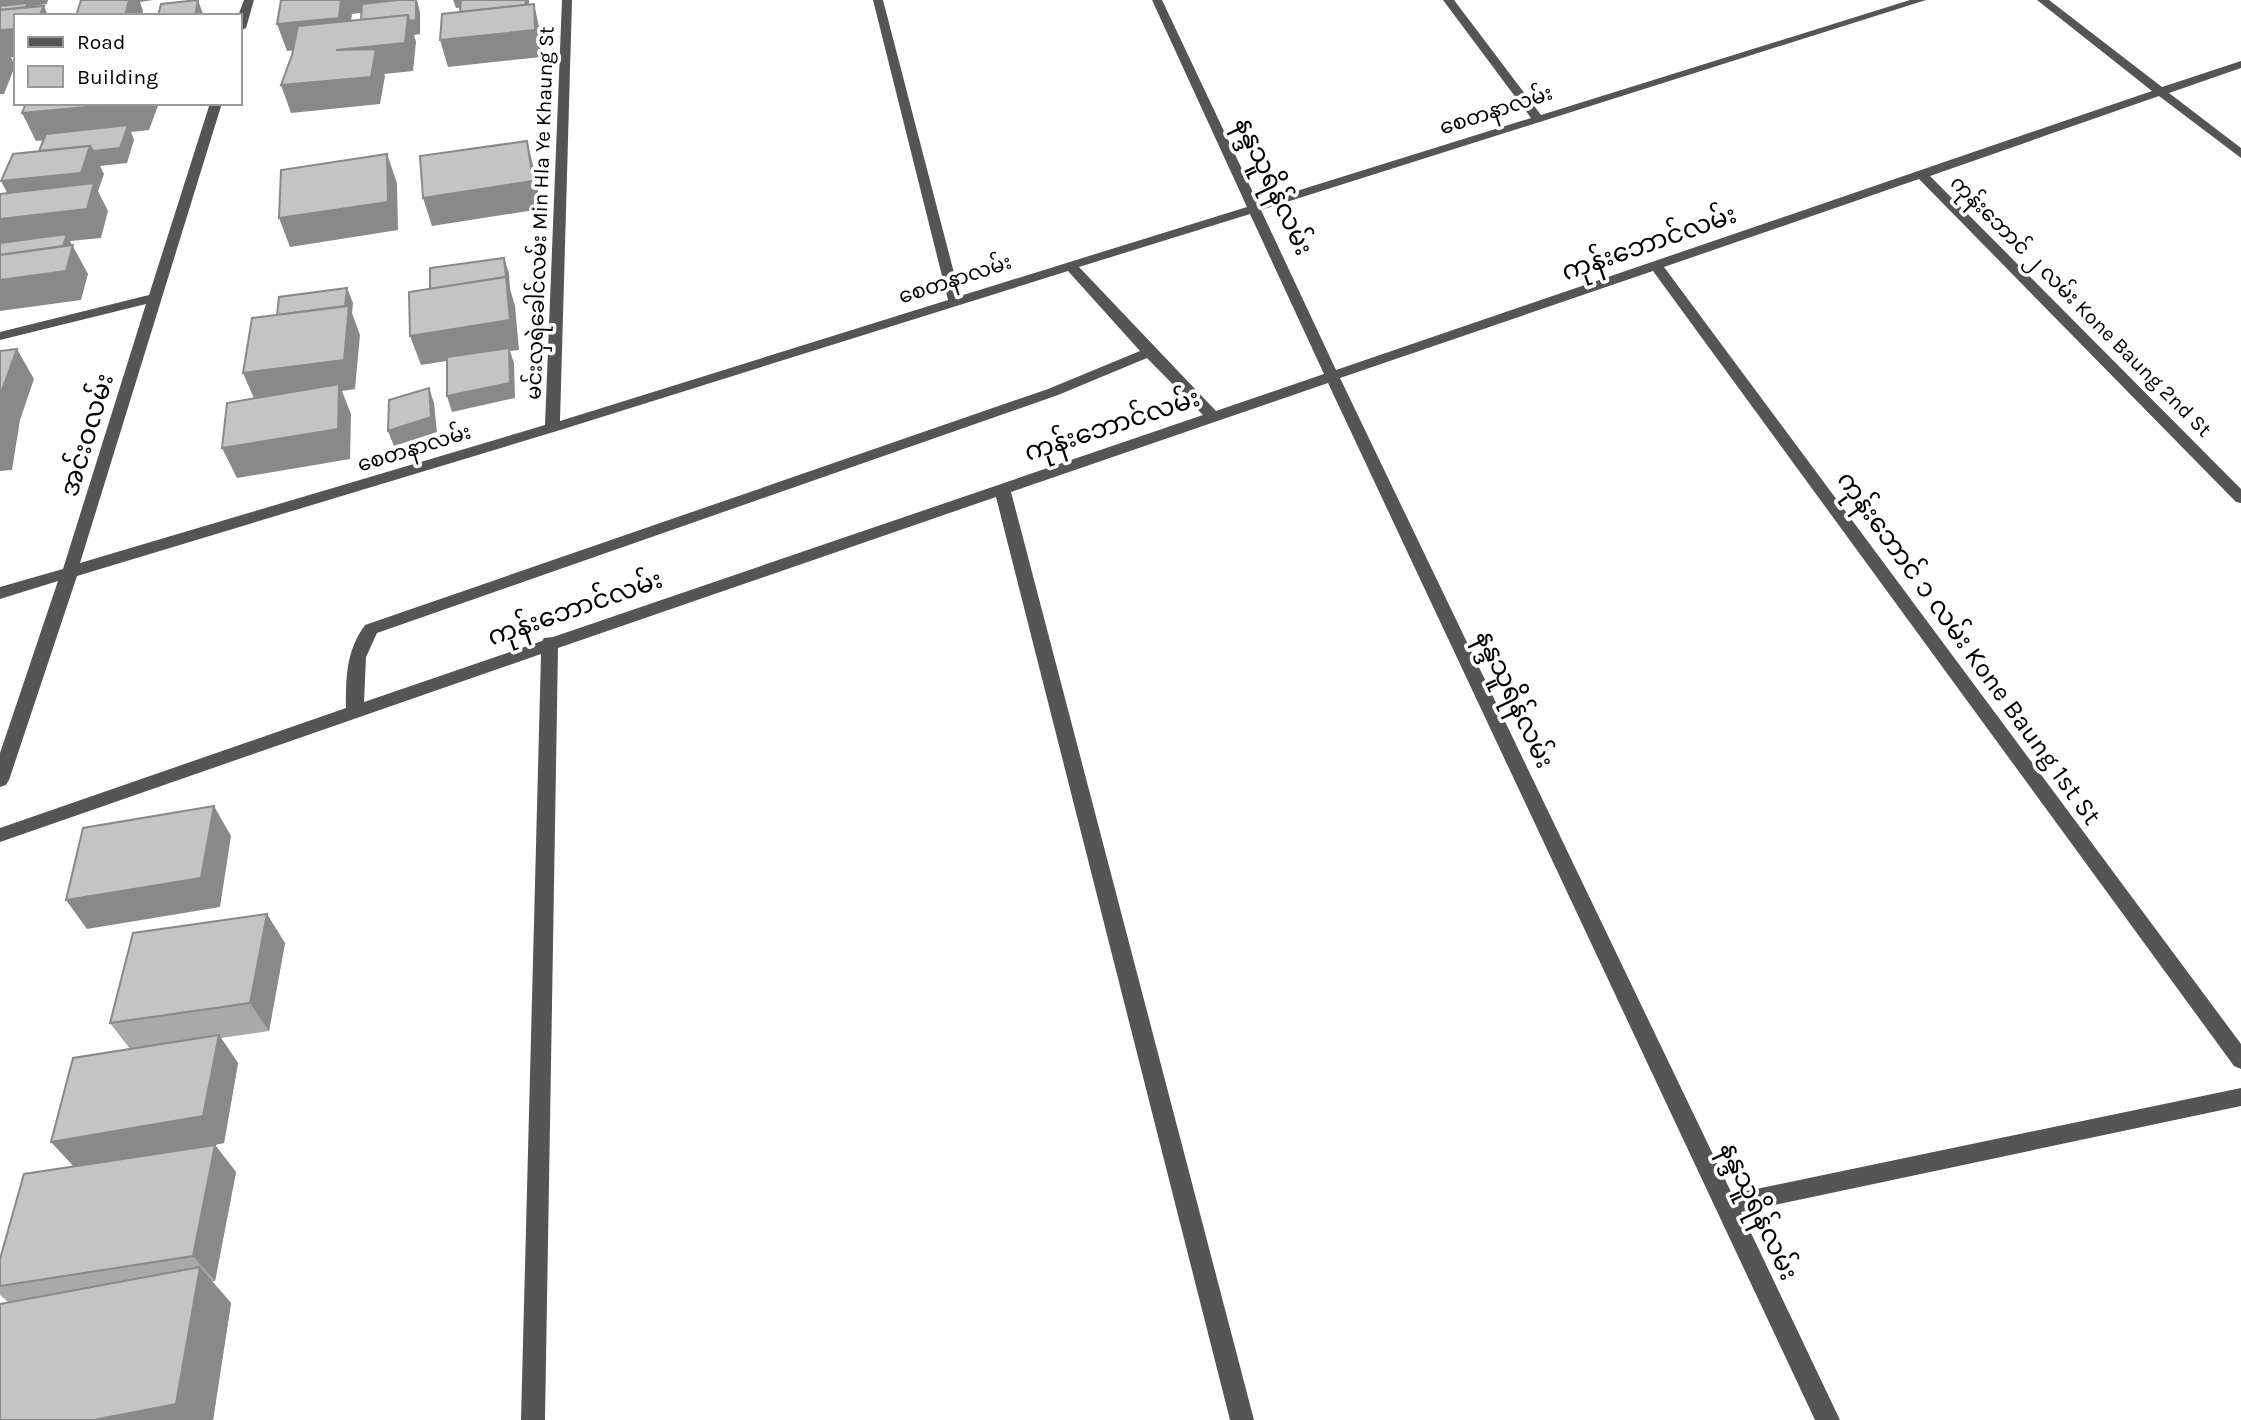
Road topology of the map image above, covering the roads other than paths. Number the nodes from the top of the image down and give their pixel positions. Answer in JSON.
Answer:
{"nodes":[{"id":1,"x":249,"y":0,"type":"edge"},
{"id":2,"x":567,"y":0,"type":"edge"},
{"id":3,"x":878,"y":0,"type":"edge"},
{"id":4,"x":1157,"y":0,"type":"edge"},
{"id":5,"x":1448,"y":0,"type":"edge"},
{"id":6,"x":1920,"y":0,"type":"edge"},
{"id":7,"x":2042,"y":0,"type":"edge"},
{"id":8,"x":242,"y":22,"type":"edge"},
{"id":9,"x":2241,"y":64,"type":"edge"},
{"id":10,"x":2161,"y":92,"type":"junction"},
{"id":11,"x":215,"y":105,"type":"edge"},
{"id":12,"x":1538,"y":119,"type":"junction"},
{"id":13,"x":2241,"y":154,"type":"edge"},
{"id":14,"x":1922,"y":174,"type":"junction"},
{"id":15,"x":1255,"y":206,"type":"junction"},
{"id":16,"x":1070,"y":265,"type":"junction"},
{"id":17,"x":1656,"y":266,"type":"junction"},
{"id":18,"x":155,"y":298,"type":"junction"},
{"id":19,"x":955,"y":301,"type":"junction"},
{"id":20,"x":0,"y":336,"type":"edge"},
{"id":21,"x":1149,"y":352,"type":"junction"},
{"id":22,"x":1333,"y":378,"type":"junction"},
{"id":23,"x":1214,"y":418,"type":"junction"},
{"id":24,"x":552,"y":428,"type":"junction"},
{"id":25,"x":1002,"y":488,"type":"junction"},
{"id":26,"x":2241,"y":498,"type":"edge"},
{"id":27,"x":69,"y":574,"type":"junction"},
{"id":28,"x":0,"y":593,"type":"edge"},
{"id":29,"x":550,"y":642,"type":"junction"},
{"id":30,"x":355,"y":711,"type":"junction"},
{"id":31,"x":0,"y":780,"type":"edge"},
{"id":32,"x":0,"y":835,"type":"edge"},
{"id":33,"x":2241,"y":1060,"type":"edge"},
{"id":34,"x":2241,"y":1097,"type":"edge"},
{"id":35,"x":1727,"y":1205,"type":"junction"},
{"id":36,"x":533,"y":1420,"type":"edge"},
{"id":37,"x":1242,"y":1420,"type":"edge"},
{"id":38,"x":1828,"y":1420,"type":"edge"}],
"edges":[{"from":1,"to":8,"type":"street"},
{"from":2,"to":24,"type":"street","name":"မင်းလှရဲခေါင်လမ်း Min Hla Ye Khaung St"},
{"from":3,"to":19,"type":"street"},
{"from":4,"to":15,"type":"street","name":"နန္ဒသူရိန်လမ်း"},
{"from":5,"to":12,"type":"street"},
{"from":6,"to":12,"type":"street","name":"စေတနာလမ်း"},
{"from":7,"to":10,"type":"street"},
{"from":9,"to":10,"type":"street","name":"ကုန်းဘောင်လမ်း"},
{"from":10,"to":13,"type":"street"},
{"from":10,"to":14,"type":"street","name":"ကုန်းဘောင်လမ်း"},
{"from":11,"to":18,"type":"street","name":"အင်းဝလမ်း"},
{"from":12,"to":15,"type":"street","name":"စေတနာလမ်း"},
{"from":14,"to":17,"type":"street","name":"ကုန်းဘောင်လမ်း"},
{"from":14,"to":26,"type":"street","name":"ကုန်းဘောင် ၂ လမ်း Kone Baung 2nd St"},
{"from":15,"to":16,"type":"street","name":"စေတနာလမ်း"},
{"from":15,"to":22,"type":"street","name":"နန္ဒသူရိန်လမ်း"},
{"from":16,"to":19,"type":"street","name":"စေတနာလမ်း"},
{"from":16,"to":21,"type":"street"},
{"from":17,"to":22,"type":"street","name":"ကုန်းဘောင်လမ်း"},
{"from":17,"to":33,"type":"street","name":"ကုန်းဘောင် ၁ လမ်း Kone Baung 1st St"},
{"from":18,"to":20,"type":"street"},
{"from":18,"to":27,"type":"street","name":"အင်းဝလမ်း"},
{"from":19,"to":24,"type":"street","name":"စေတနာလမ်း"},
{"from":21,"to":23,"type":"street"},
{"from":21,"to":30,"type":"street"},
{"from":22,"to":23,"type":"street","name":"ကုန်းဘောင်လမ်း"},
{"from":22,"to":35,"type":"street","name":"နန္ဒသူရိန်လမ်း"},
{"from":23,"to":25,"type":"street","name":"ကုန်းဘောင်လမ်း"},
{"from":24,"to":27,"type":"street","name":"စေတနာလမ်း"},
{"from":25,"to":29,"type":"street","name":"ကုန်းဘောင်လမ်း"},
{"from":25,"to":37,"type":"street"},
{"from":27,"to":28,"type":"street","name":"စေတနာလမ်း"},
{"from":27,"to":31,"type":"street","name":"အင်းဝလမ်း"},
{"from":29,"to":30,"type":"street","name":"ကုန်းဘောင်လမ်း"},
{"from":29,"to":36,"type":"street"},
{"from":30,"to":32,"type":"street","name":"ကုန်းဘောင်လမ်း"},
{"from":34,"to":35,"type":"street"},
{"from":35,"to":38,"type":"street","name":"နန္ဒသူရိန်လမ်း"}]}
